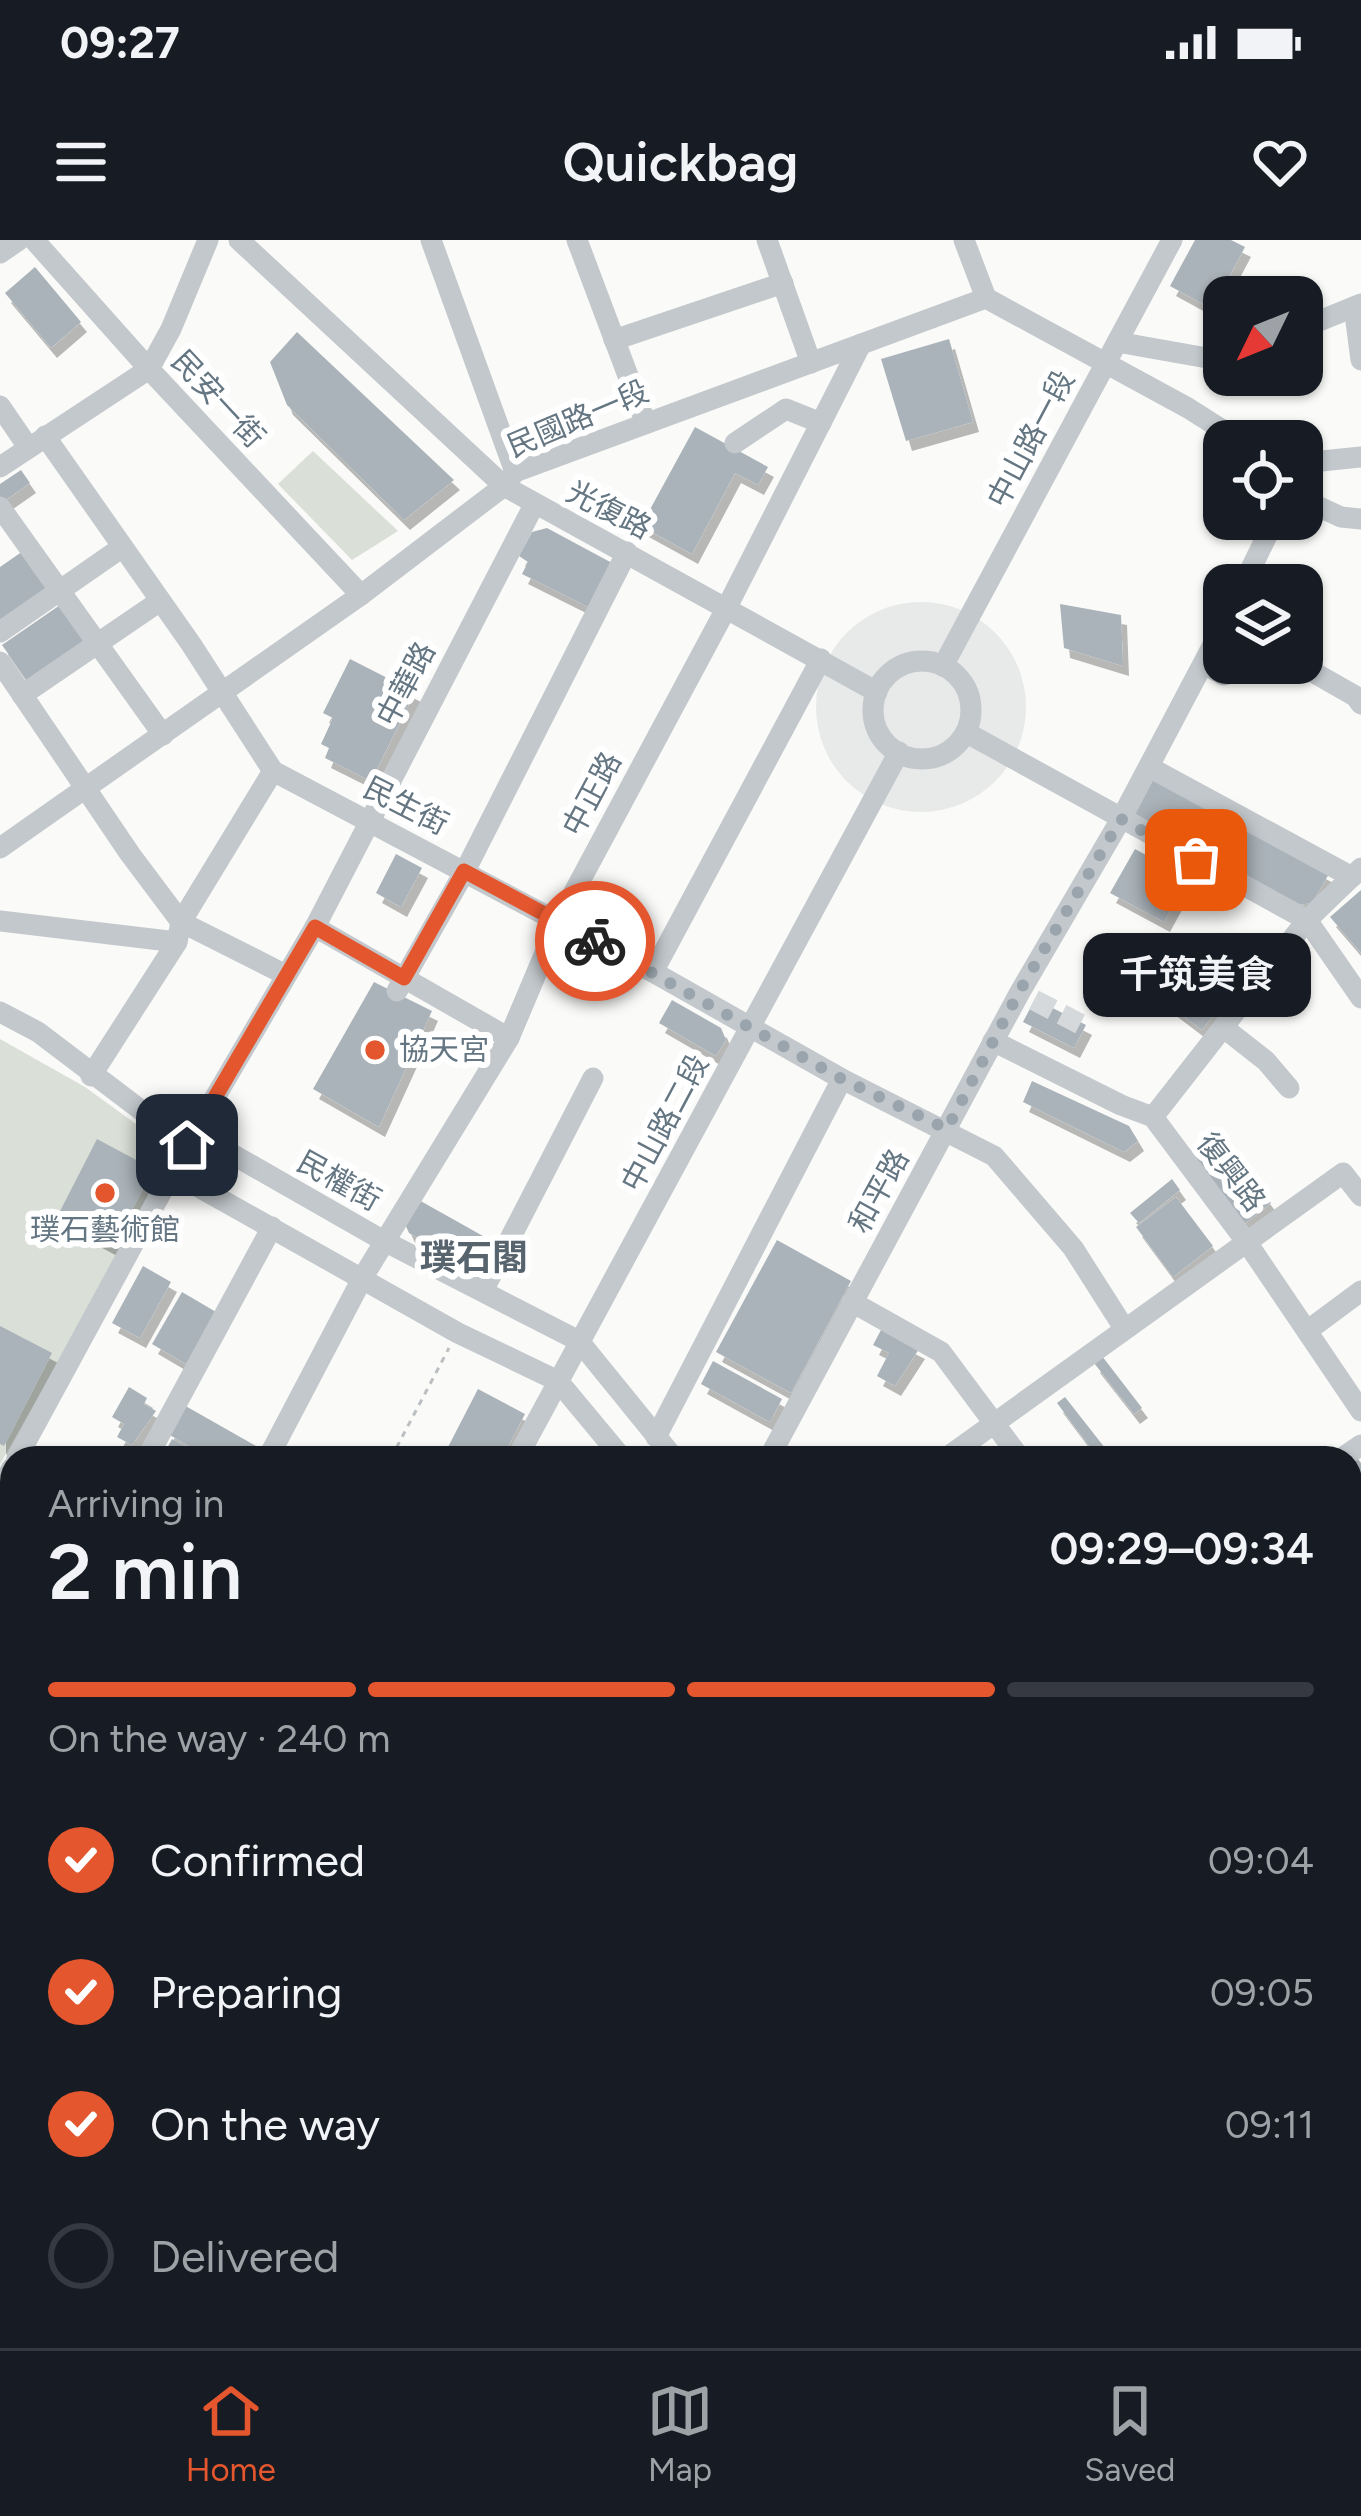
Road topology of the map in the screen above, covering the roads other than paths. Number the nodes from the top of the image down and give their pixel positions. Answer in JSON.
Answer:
{"nodes":[{"id":1,"x":19,"y":240,"type":"edge"},
{"id":2,"x":34,"y":240,"type":"edge"},
{"id":3,"x":208,"y":240,"type":"edge"},
{"id":4,"x":239,"y":240,"type":"edge"},
{"id":5,"x":431,"y":240,"type":"edge"},
{"id":6,"x":577,"y":240,"type":"edge"},
{"id":7,"x":767,"y":240,"type":"edge"},
{"id":8,"x":964,"y":240,"type":"edge"},
{"id":9,"x":1172,"y":240,"type":"edge"},
{"id":10,"x":0,"y":253,"type":"edge"},
{"id":11,"x":782,"y":283,"type":"junction"},
{"id":12,"x":986,"y":298,"type":"junction"},
{"id":13,"x":1357,"y":306,"type":"edge"},
{"id":14,"x":1323,"y":320,"type":"edge"},
{"id":15,"x":614,"y":340,"type":"junction"},
{"id":16,"x":861,"y":344,"type":"junction"},
{"id":17,"x":1112,"y":353,"type":"junction"},
{"id":18,"x":1203,"y":360,"type":"edge"},
{"id":19,"x":1361,"y":360,"type":"edge"},
{"id":20,"x":811,"y":363,"type":"junction"},
{"id":21,"x":149,"y":369,"type":"junction"},
{"id":22,"x":0,"y":406,"type":"edge"},
{"id":23,"x":1209,"y":420,"type":"edge"},
{"id":24,"x":645,"y":422,"type":"junction"},
{"id":25,"x":820,"y":423,"type":"junction"},
{"id":26,"x":36,"y":442,"type":"junction"},
{"id":27,"x":735,"y":443,"type":"dead end"},
{"id":28,"x":1361,"y":457,"type":"edge"},
{"id":29,"x":1323,"y":461,"type":"edge"},
{"id":30,"x":0,"y":467,"type":"edge"},
{"id":31,"x":510,"y":479,"type":"junction"},
{"id":32,"x":534,"y":505,"type":"junction"},
{"id":33,"x":0,"y":507,"type":"edge"},
{"id":34,"x":1323,"y":509,"type":"edge"},
{"id":35,"x":1361,"y":519,"type":"edge"},
{"id":36,"x":121,"y":548,"type":"junction"},
{"id":37,"x":627,"y":552,"type":"junction"},
{"id":38,"x":60,"y":591,"type":"junction"},
{"id":39,"x":361,"y":595,"type":"junction"},
{"id":40,"x":160,"y":601,"type":"junction"},
{"id":41,"x":727,"y":607,"type":"junction"},
{"id":42,"x":0,"y":632,"type":"edge"},
{"id":43,"x":98,"y":644,"type":"junction"},
{"id":44,"x":820,"y":659,"type":"junction"},
{"id":45,"x":0,"y":662,"type":"edge"},
{"id":46,"x":943,"y":666,"type":"junction"},
{"id":47,"x":1203,"y":666,"type":"edge"},
{"id":48,"x":1323,"y":678,"type":"edge"},
{"id":49,"x":877,"y":692,"type":"junction"},
{"id":50,"x":223,"y":694,"type":"junction"},
{"id":51,"x":22,"y":695,"type":"junction"},
{"id":52,"x":1361,"y":704,"type":"edge"},
{"id":53,"x":967,"y":733,"type":"junction"},
{"id":54,"x":164,"y":735,"type":"junction"},
{"id":55,"x":898,"y":752,"type":"junction"},
{"id":56,"x":1149,"y":767,"type":"junction"},
{"id":57,"x":273,"y":771,"type":"junction"},
{"id":58,"x":83,"y":787,"type":"junction"},
{"id":59,"x":1121,"y":819,"type":"junction"},
{"id":60,"x":367,"y":820,"type":"junction"},
{"id":61,"x":0,"y":848,"type":"edge"},
{"id":62,"x":464,"y":871,"type":"junction"},
{"id":63,"x":1357,"y":872,"type":"edge"},
{"id":64,"x":1307,"y":920,"type":"junction"},
{"id":65,"x":0,"y":921,"type":"edge"},
{"id":66,"x":558,"y":922,"type":"junction"},
{"id":67,"x":315,"y":927,"type":"junction"},
{"id":68,"x":179,"y":932,"type":"junction"},
{"id":69,"x":653,"y":972,"type":"junction"},
{"id":70,"x":286,"y":975,"type":"junction"},
{"id":71,"x":400,"y":984,"type":"junction"},
{"id":72,"x":1361,"y":998,"type":"edge"},
{"id":73,"x":0,"y":1012,"type":"edge"},
{"id":74,"x":750,"y":1028,"type":"junction"},
{"id":75,"x":1224,"y":1028,"type":"junction"},
{"id":76,"x":509,"y":1038,"type":"junction"},
{"id":77,"x":993,"y":1041,"type":"junction"},
{"id":78,"x":92,"y":1076,"type":"junction"},
{"id":79,"x":593,"y":1078,"type":"dead end"},
{"id":80,"x":842,"y":1079,"type":"junction"},
{"id":81,"x":1289,"y":1088,"type":"dead end"},
{"id":82,"x":1153,"y":1117,"type":"junction"},
{"id":83,"x":947,"y":1129,"type":"junction"},
{"id":84,"x":191,"y":1139,"type":"junction"},
{"id":85,"x":172,"y":1172,"type":"junction"},
{"id":86,"x":1361,"y":1196,"type":"edge"},
{"id":87,"x":272,"y":1227,"type":"junction"},
{"id":88,"x":384,"y":1241,"type":"junction"},
{"id":89,"x":1248,"y":1244,"type":"junction"},
{"id":90,"x":363,"y":1277,"type":"junction"},
{"id":91,"x":483,"y":1291,"type":"junction"},
{"id":92,"x":1361,"y":1291,"type":"edge"},
{"id":93,"x":852,"y":1302,"type":"junction"},
{"id":94,"x":1124,"y":1328,"type":"junction"},
{"id":95,"x":1307,"y":1331,"type":"junction"},
{"id":96,"x":579,"y":1341,"type":"junction"},
{"id":97,"x":558,"y":1381,"type":"junction"},
{"id":98,"x":1361,"y":1411,"type":"edge"},
{"id":99,"x":994,"y":1423,"type":"junction"},
{"id":100,"x":656,"y":1437,"type":"junction"},
{"id":101,"x":24,"y":1446,"type":"edge"},
{"id":102,"x":153,"y":1446,"type":"edge"},
{"id":103,"x":274,"y":1446,"type":"edge"},
{"id":104,"x":523,"y":1446,"type":"edge"},
{"id":105,"x":612,"y":1446,"type":"edge"},
{"id":106,"x":664,"y":1446,"type":"edge"},
{"id":107,"x":775,"y":1446,"type":"edge"},
{"id":108,"x":962,"y":1446,"type":"edge"},
{"id":109,"x":1011,"y":1446,"type":"edge"}],
"edges":[{"from":1,"to":10,"type":"street"},
{"from":2,"to":21,"type":"street","name":"民安一街"},
{"from":3,"to":21,"type":"street"},
{"from":4,"to":31,"type":"street","name":"光復路"},
{"from":5,"to":31,"type":"street"},
{"from":6,"to":15,"type":"street"},
{"from":7,"to":11,"type":"street"},
{"from":8,"to":12,"type":"street"},
{"from":9,"to":17,"type":"street","name":"中山路一段"},
{"from":11,"to":15,"type":"street"},
{"from":11,"to":20,"type":"street"},
{"from":12,"to":16,"type":"street","name":"民國路一段"},
{"from":12,"to":17,"type":"street"},
{"from":13,"to":14,"type":"street"},
{"from":13,"to":19,"type":"street"},
{"from":15,"to":24,"type":"street"},
{"from":16,"to":20,"type":"street","name":"民國路一段"},
{"from":16,"to":25,"type":"street","name":"中正路"},
{"from":17,"to":18,"type":"street"},
{"from":17,"to":23,"type":"street"},
{"from":17,"to":46,"type":"street","name":"中山路一段"},
{"from":20,"to":24,"type":"street","name":"民國路一段"},
{"from":21,"to":26,"type":"street"},
{"from":21,"to":39,"type":"street","name":"民安一街"},
{"from":22,"to":26,"type":"street","name":"民生街"},
{"from":24,"to":31,"type":"street","name":"民國路一段"},
{"from":25,"to":27,"type":"street"},
{"from":25,"to":41,"type":"street","name":"中正路"},
{"from":26,"to":30,"type":"street"},
{"from":26,"to":36,"type":"street","name":"民生街"},
{"from":28,"to":29,"type":"street"},
{"from":31,"to":32,"type":"street","name":"光復路"},
{"from":31,"to":39,"type":"street","name":"民國路一段"},
{"from":32,"to":37,"type":"street","name":"光復路"},
{"from":32,"to":60,"type":"street","name":"中華路"},
{"from":33,"to":38,"type":"street"},
{"from":34,"to":35,"type":"street"},
{"from":36,"to":38,"type":"street"},
{"from":36,"to":40,"type":"street","name":"民生街"},
{"from":37,"to":41,"type":"street","name":"光復路"},
{"from":37,"to":62,"type":"street"},
{"from":38,"to":42,"type":"street"},
{"from":38,"to":43,"type":"street"},
{"from":39,"to":50,"type":"street","name":"民國路一段"},
{"from":40,"to":43,"type":"street"},
{"from":40,"to":50,"type":"street","name":"民生街"},
{"from":41,"to":44,"type":"street","name":"光復路"},
{"from":41,"to":66,"type":"street","name":"中正路"},
{"from":43,"to":51,"type":"street"},
{"from":43,"to":54,"type":"street"},
{"from":44,"to":49,"type":"street","name":"光復路"},
{"from":44,"to":69,"type":"street"},
{"from":45,"to":51,"type":"street"},
{"from":46,"to":49,"type":"street"},
{"from":46,"to":53,"type":"street"},
{"from":47,"to":56,"type":"street","name":"和平路"},
{"from":48,"to":52,"type":"street"},
{"from":49,"to":55,"type":"street"},
{"from":50,"to":54,"type":"street","name":"民國路一段"},
{"from":50,"to":57,"type":"street","name":"民生街"},
{"from":51,"to":58,"type":"street"},
{"from":53,"to":55,"type":"street"},
{"from":53,"to":59,"type":"street"},
{"from":54,"to":58,"type":"street","name":"民國路一段"},
{"from":55,"to":74,"type":"street","name":"中山路二段"},
{"from":56,"to":59,"type":"street","name":"和平路"},
{"from":56,"to":63,"type":"street"},
{"from":57,"to":60,"type":"street","name":"民生街"},
{"from":57,"to":68,"type":"street"},
{"from":58,"to":61,"type":"street","name":"民國路一段"},
{"from":58,"to":68,"type":"street"},
{"from":59,"to":64,"type":"street"},
{"from":59,"to":77,"type":"street","name":"和平路"},
{"from":60,"to":62,"type":"street","name":"民生街"},
{"from":60,"to":67,"type":"street","name":"中華路"},
{"from":62,"to":66,"type":"street","name":"民生街"},
{"from":62,"to":71,"type":"street"},
{"from":63,"to":64,"type":"street"},
{"from":64,"to":72,"type":"street"},
{"from":64,"to":75,"type":"street"},
{"from":65,"to":68,"type":"street"},
{"from":66,"to":69,"type":"street","name":"民生街"},
{"from":66,"to":76,"type":"street","name":"中正路"},
{"from":67,"to":70,"type":"street","name":"中華路"},
{"from":67,"to":71,"type":"street"},
{"from":68,"to":70,"type":"street"},
{"from":68,"to":78,"type":"street"},
{"from":69,"to":74,"type":"street","name":"民生街"},
{"from":70,"to":84,"type":"street","name":"中華路"},
{"from":71,"to":76,"type":"street"},
{"from":73,"to":78,"type":"street","name":"民權街"},
{"from":74,"to":80,"type":"street","name":"民生街"},
{"from":74,"to":96,"type":"street","name":"中山路二段"},
{"from":75,"to":81,"type":"street"},
{"from":75,"to":82,"type":"street"},
{"from":76,"to":88,"type":"street","name":"中正路"},
{"from":77,"to":82,"type":"street"},
{"from":77,"to":83,"type":"street","name":"和平路"},
{"from":78,"to":84,"type":"street","name":"民權街"},
{"from":79,"to":91,"type":"street"},
{"from":80,"to":83,"type":"street","name":"民生街"},
{"from":80,"to":100,"type":"street"},
{"from":82,"to":89,"type":"street","name":"復興路"},
{"from":83,"to":93,"type":"street","name":"和平路"},
{"from":83,"to":94,"type":"street","name":"民生街"},
{"from":84,"to":85,"type":"street","name":"中華路"},
{"from":84,"to":88,"type":"street","name":"民權街"},
{"from":85,"to":87,"type":"street"},
{"from":85,"to":101,"type":"street","name":"中華路"},
{"from":86,"to":89,"type":"street"},
{"from":87,"to":90,"type":"street"},
{"from":87,"to":102,"type":"street"},
{"from":88,"to":90,"type":"street","name":"中正路"},
{"from":88,"to":91,"type":"street","name":"民權街"},
{"from":89,"to":94,"type":"street"},
{"from":89,"to":95,"type":"street","name":"復興路"},
{"from":90,"to":97,"type":"street"},
{"from":90,"to":103,"type":"street","name":"中正路"},
{"from":91,"to":96,"type":"street","name":"民權街"},
{"from":92,"to":95,"type":"street"},
{"from":93,"to":99,"type":"street"},
{"from":93,"to":107,"type":"street","name":"和平路"},
{"from":94,"to":99,"type":"street"},
{"from":95,"to":98,"type":"street","name":"復興路"},
{"from":96,"to":97,"type":"street","name":"中山路二段"},
{"from":96,"to":100,"type":"street","name":"民權街"},
{"from":97,"to":104,"type":"street","name":"中山路二段"},
{"from":97,"to":105,"type":"street"},
{"from":99,"to":108,"type":"street"},
{"from":99,"to":109,"type":"street"},
{"from":100,"to":106,"type":"street","name":"民權街"}]}
